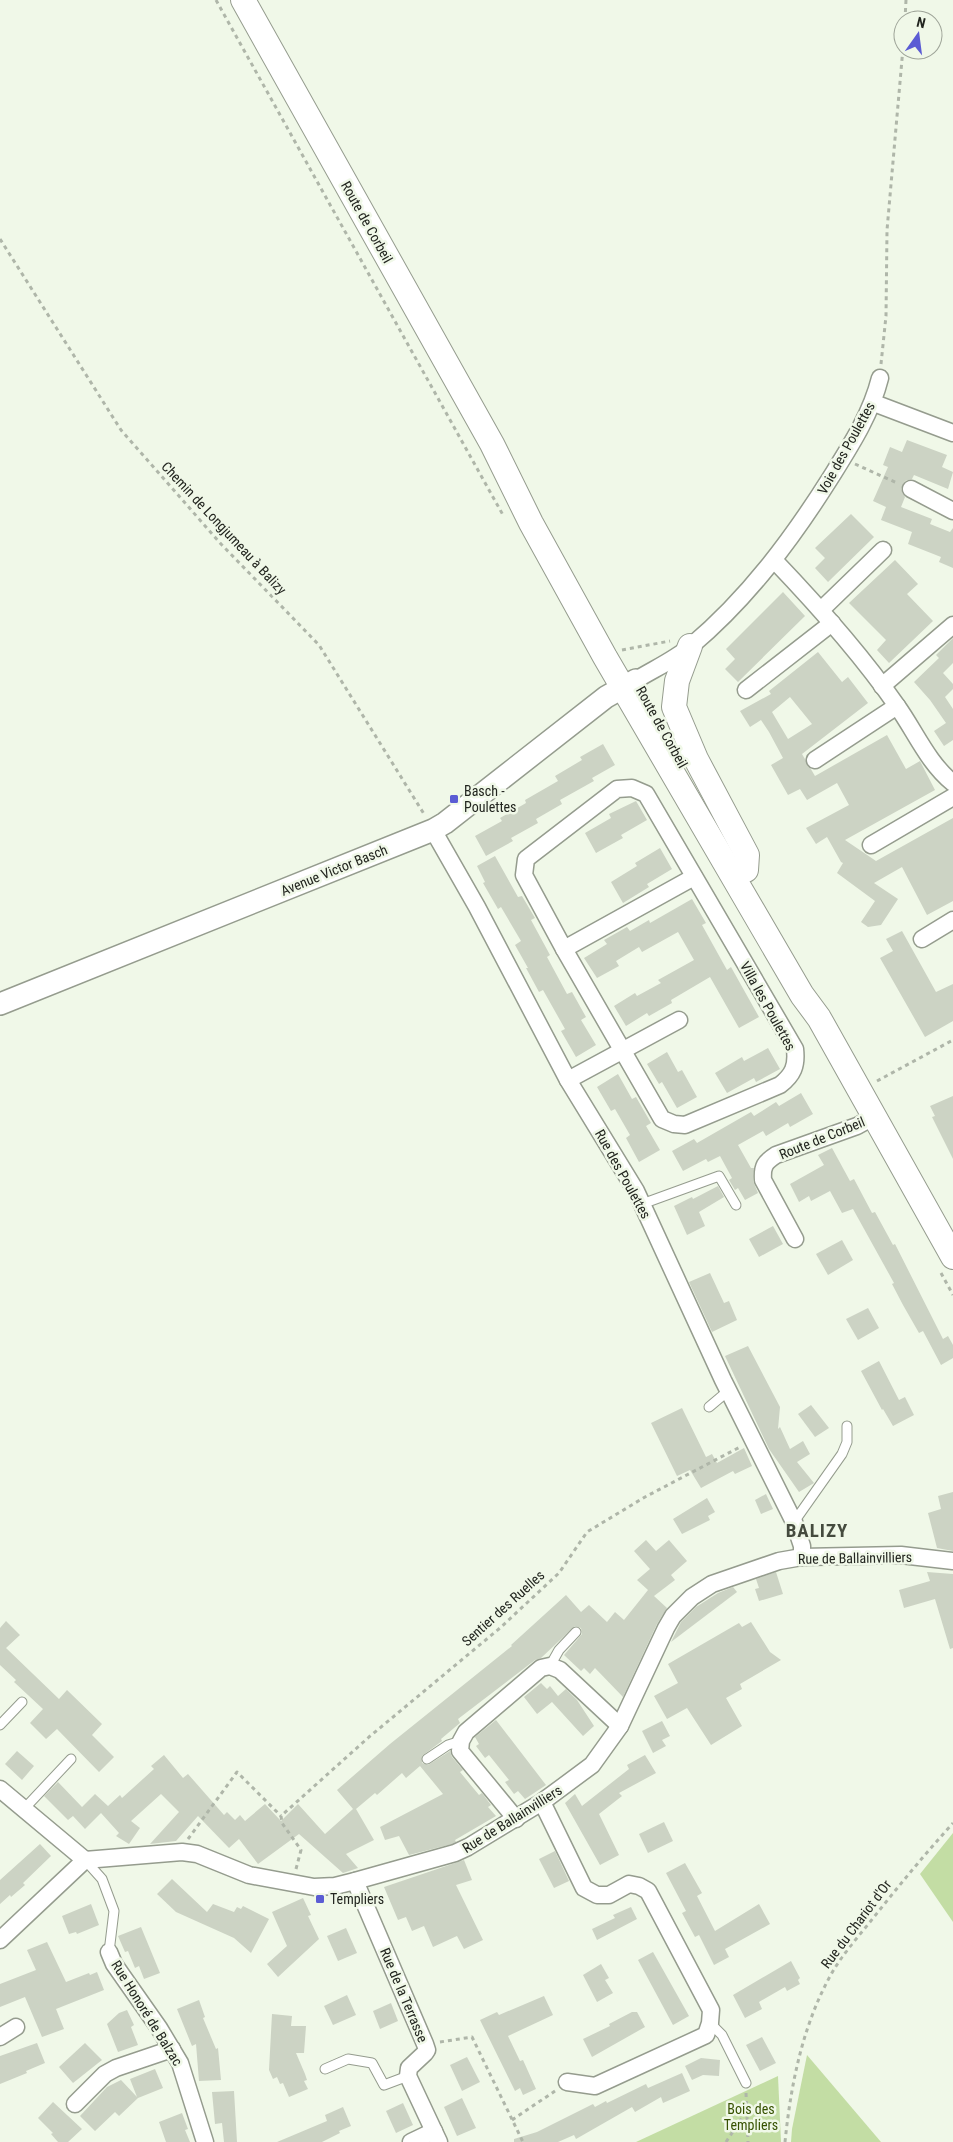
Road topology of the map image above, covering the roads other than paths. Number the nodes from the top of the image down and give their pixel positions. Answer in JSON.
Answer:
{"nodes":[{"id":1,"x":243,"y":0,"type":"edge"},
{"id":2,"x":880,"y":378,"type":"road end"},
{"id":3,"x":874,"y":403,"type":"junction"},
{"id":4,"x":953,"y":433,"type":"edge"},
{"id":5,"x":492,"y":444,"type":"junction"},
{"id":6,"x":911,"y":489,"type":"road end"},
{"id":7,"x":953,"y":511,"type":"edge"},
{"id":8,"x":883,"y":550,"type":"dead end"},
{"id":9,"x":774,"y":560,"type":"junction"},
{"id":10,"x":820,"y":610,"type":"junction"},
{"id":11,"x":832,"y":623,"type":"junction"},
{"id":12,"x":953,"y":625,"type":"edge"},
{"id":13,"x":690,"y":646,"type":"junction"},
{"id":14,"x":629,"y":683,"type":"junction"},
{"id":15,"x":882,"y":686,"type":"junction"},
{"id":16,"x":746,"y":690,"type":"dead end"},
{"id":17,"x":897,"y":706,"type":"junction"},
{"id":18,"x":815,"y":760,"type":"dead end"},
{"id":19,"x":950,"y":774,"type":"edge"},
{"id":20,"x":953,"y":797,"type":"edge"},
{"id":21,"x":433,"y":830,"type":"junction"},
{"id":22,"x":871,"y":845,"type":"dead end"},
{"id":23,"x":746,"y":870,"type":"junction"},
{"id":24,"x":694,"y":877,"type":"junction"},
{"id":25,"x":953,"y":920,"type":"edge"},
{"id":26,"x":922,"y":940,"type":"dead end"},
{"id":27,"x":564,"y":949,"type":"junction"},
{"id":28,"x":0,"y":1004,"type":"edge"},
{"id":29,"x":819,"y":1018,"type":"junction"},
{"id":30,"x":679,"y":1020,"type":"dead end"},
{"id":31,"x":622,"y":1051,"type":"junction"},
{"id":32,"x":568,"y":1080,"type":"junction"},
{"id":33,"x":875,"y":1116,"type":"junction"},
{"id":34,"x":642,"y":1204,"type":"junction"},
{"id":35,"x":736,"y":1205,"type":"dead end"},
{"id":36,"x":795,"y":1239,"type":"dead end"},
{"id":37,"x":953,"y":1257,"type":"edge"},
{"id":38,"x":728,"y":1391,"type":"junction"},
{"id":39,"x":709,"y":1407,"type":"dead end"},
{"id":40,"x":847,"y":1426,"type":"dead end"},
{"id":41,"x":794,"y":1522,"type":"junction"},
{"id":42,"x":802,"y":1557,"type":"junction"},
{"id":43,"x":953,"y":1561,"type":"edge"},
{"id":44,"x":576,"y":1632,"type":"dead end"},
{"id":45,"x":550,"y":1666,"type":"junction"},
{"id":46,"x":22,"y":1702,"type":"dead end"},
{"id":47,"x":0,"y":1725,"type":"edge"},
{"id":48,"x":620,"y":1726,"type":"junction"},
{"id":49,"x":461,"y":1741,"type":"junction"},
{"id":50,"x":71,"y":1759,"type":"dead end"},
{"id":51,"x":427,"y":1759,"type":"dead end"},
{"id":52,"x":0,"y":1789,"type":"edge"},
{"id":53,"x":542,"y":1802,"type":"junction"},
{"id":54,"x":24,"y":1809,"type":"junction"},
{"id":55,"x":516,"y":1819,"type":"junction"},
{"id":56,"x":86,"y":1860,"type":"junction"},
{"id":57,"x":355,"y":1881,"type":"junction"},
{"id":58,"x":0,"y":1940,"type":"edge"},
{"id":59,"x":109,"y":1952,"type":"joint"},
{"id":60,"x":710,"y":2023,"type":"junction"},
{"id":61,"x":16,"y":2027,"type":"dead end"},
{"id":62,"x":0,"y":2037,"type":"edge"},
{"id":63,"x":172,"y":2049,"type":"junction"},
{"id":64,"x":325,"y":2069,"type":"dead end"},
{"id":65,"x":408,"y":2076,"type":"junction"},
{"id":66,"x":567,"y":2082,"type":"road end"},
{"id":67,"x":746,"y":2084,"type":"road end"},
{"id":68,"x":75,"y":2104,"type":"dead end"},
{"id":69,"x":437,"y":2137,"type":"edge"},
{"id":70,"x":205,"y":2142,"type":"edge"},
{"id":71,"x":411,"y":2142,"type":"edge"}],
"edges":[{"from":1,"to":5,"type":"main road","name":"Route de Corbeil"},
{"from":2,"to":3,"type":"street","name":"Voie des Poulettes"},
{"from":3,"to":4,"type":"street"},
{"from":3,"to":9,"type":"street","name":"Voie des Poulettes"},
{"from":5,"to":14,"type":"main road","name":"Route de Corbeil"},
{"from":5,"to":14,"type":"main road","name":"Route de Corbeil"},
{"from":6,"to":7,"type":"street"},
{"from":8,"to":10,"type":"street"},
{"from":9,"to":10,"type":"street"},
{"from":9,"to":13,"type":"street","name":"Voie des Poulettes"},
{"from":10,"to":11,"type":"street"},
{"from":11,"to":15,"type":"street"},
{"from":11,"to":16,"type":"street"},
{"from":12,"to":15,"type":"street"},
{"from":13,"to":14,"type":"street","name":"Voie des Poulettes"},
{"from":13,"to":23,"type":"main road"},
{"from":14,"to":21,"type":"street","name":"Avenue Victor Basch"},
{"from":14,"to":23,"type":"main road","name":"Route de Corbeil"},
{"from":14,"to":29,"type":"main road","name":"Route de Corbeil"},
{"from":15,"to":17,"type":"street"},
{"from":17,"to":18,"type":"street"},
{"from":17,"to":19,"type":"street"},
{"from":20,"to":22,"type":"street"},
{"from":21,"to":28,"type":"street","name":"Avenue Victor Basch"},
{"from":21,"to":32,"type":"street","name":"Rue des Poulettes"},
{"from":23,"to":29,"type":"main road","name":"Route de Corbeil"},
{"from":24,"to":27,"type":"street"},
{"from":24,"to":27,"type":"street","name":"Villa les Poulettes"},
{"from":24,"to":31,"type":"street","name":"Villa les Poulettes"},
{"from":25,"to":26,"type":"street"},
{"from":27,"to":31,"type":"street","name":"Villa les Poulettes"},
{"from":29,"to":33,"type":"main road","name":"Route de Corbeil"},
{"from":30,"to":31,"type":"street"},
{"from":31,"to":32,"type":"street"},
{"from":32,"to":34,"type":"street","name":"Rue des Poulettes"},
{"from":33,"to":36,"type":"street","name":"Route de Corbeil"},
{"from":33,"to":37,"type":"main road","name":"Route de Corbeil"},
{"from":34,"to":35,"type":"lane"},
{"from":34,"to":38,"type":"street","name":"Rue des Poulettes"},
{"from":38,"to":39,"type":"lane"},
{"from":38,"to":41,"type":"street","name":"Rue des Poulettes"},
{"from":40,"to":41,"type":"lane"},
{"from":41,"to":42,"type":"street","name":"Rue des Poulettes"},
{"from":42,"to":43,"type":"street","name":"Rue de Ballainvilliers"},
{"from":42,"to":48,"type":"street","name":"Rue de Ballainvilliers"},
{"from":44,"to":45,"type":"lane"},
{"from":45,"to":48,"type":"street"},
{"from":45,"to":49,"type":"street"},
{"from":46,"to":47,"type":"lane"},
{"from":48,"to":53,"type":"street","name":"Rue de Ballainvilliers"},
{"from":49,"to":51,"type":"lane"},
{"from":49,"to":55,"type":"street"},
{"from":50,"to":54,"type":"lane"},
{"from":52,"to":54,"type":"street"},
{"from":53,"to":55,"type":"street","name":"Rue de Ballainvilliers"},
{"from":53,"to":60,"type":"street"},
{"from":54,"to":56,"type":"street"},
{"from":55,"to":57,"type":"street","name":"Rue de Ballainvilliers"},
{"from":56,"to":57,"type":"street","name":"Rue de Ballainvilliers"},
{"from":56,"to":58,"type":"street"},
{"from":56,"to":59,"type":"lane","name":"Rue Honoré de Balzac"},
{"from":57,"to":65,"type":"street","name":"Rue de la Terrasse"},
{"from":59,"to":63,"type":"street","name":"Rue Honoré de Balzac"},
{"from":60,"to":66,"type":"street"},
{"from":60,"to":67,"type":"lane"},
{"from":61,"to":62,"type":"street"},
{"from":63,"to":68,"type":"street"},
{"from":63,"to":70,"type":"street","name":"Rue Honoré de Balzac"},
{"from":64,"to":65,"type":"lane"},
{"from":65,"to":69,"type":"street"},
{"from":69,"to":71,"type":"street"}]}
